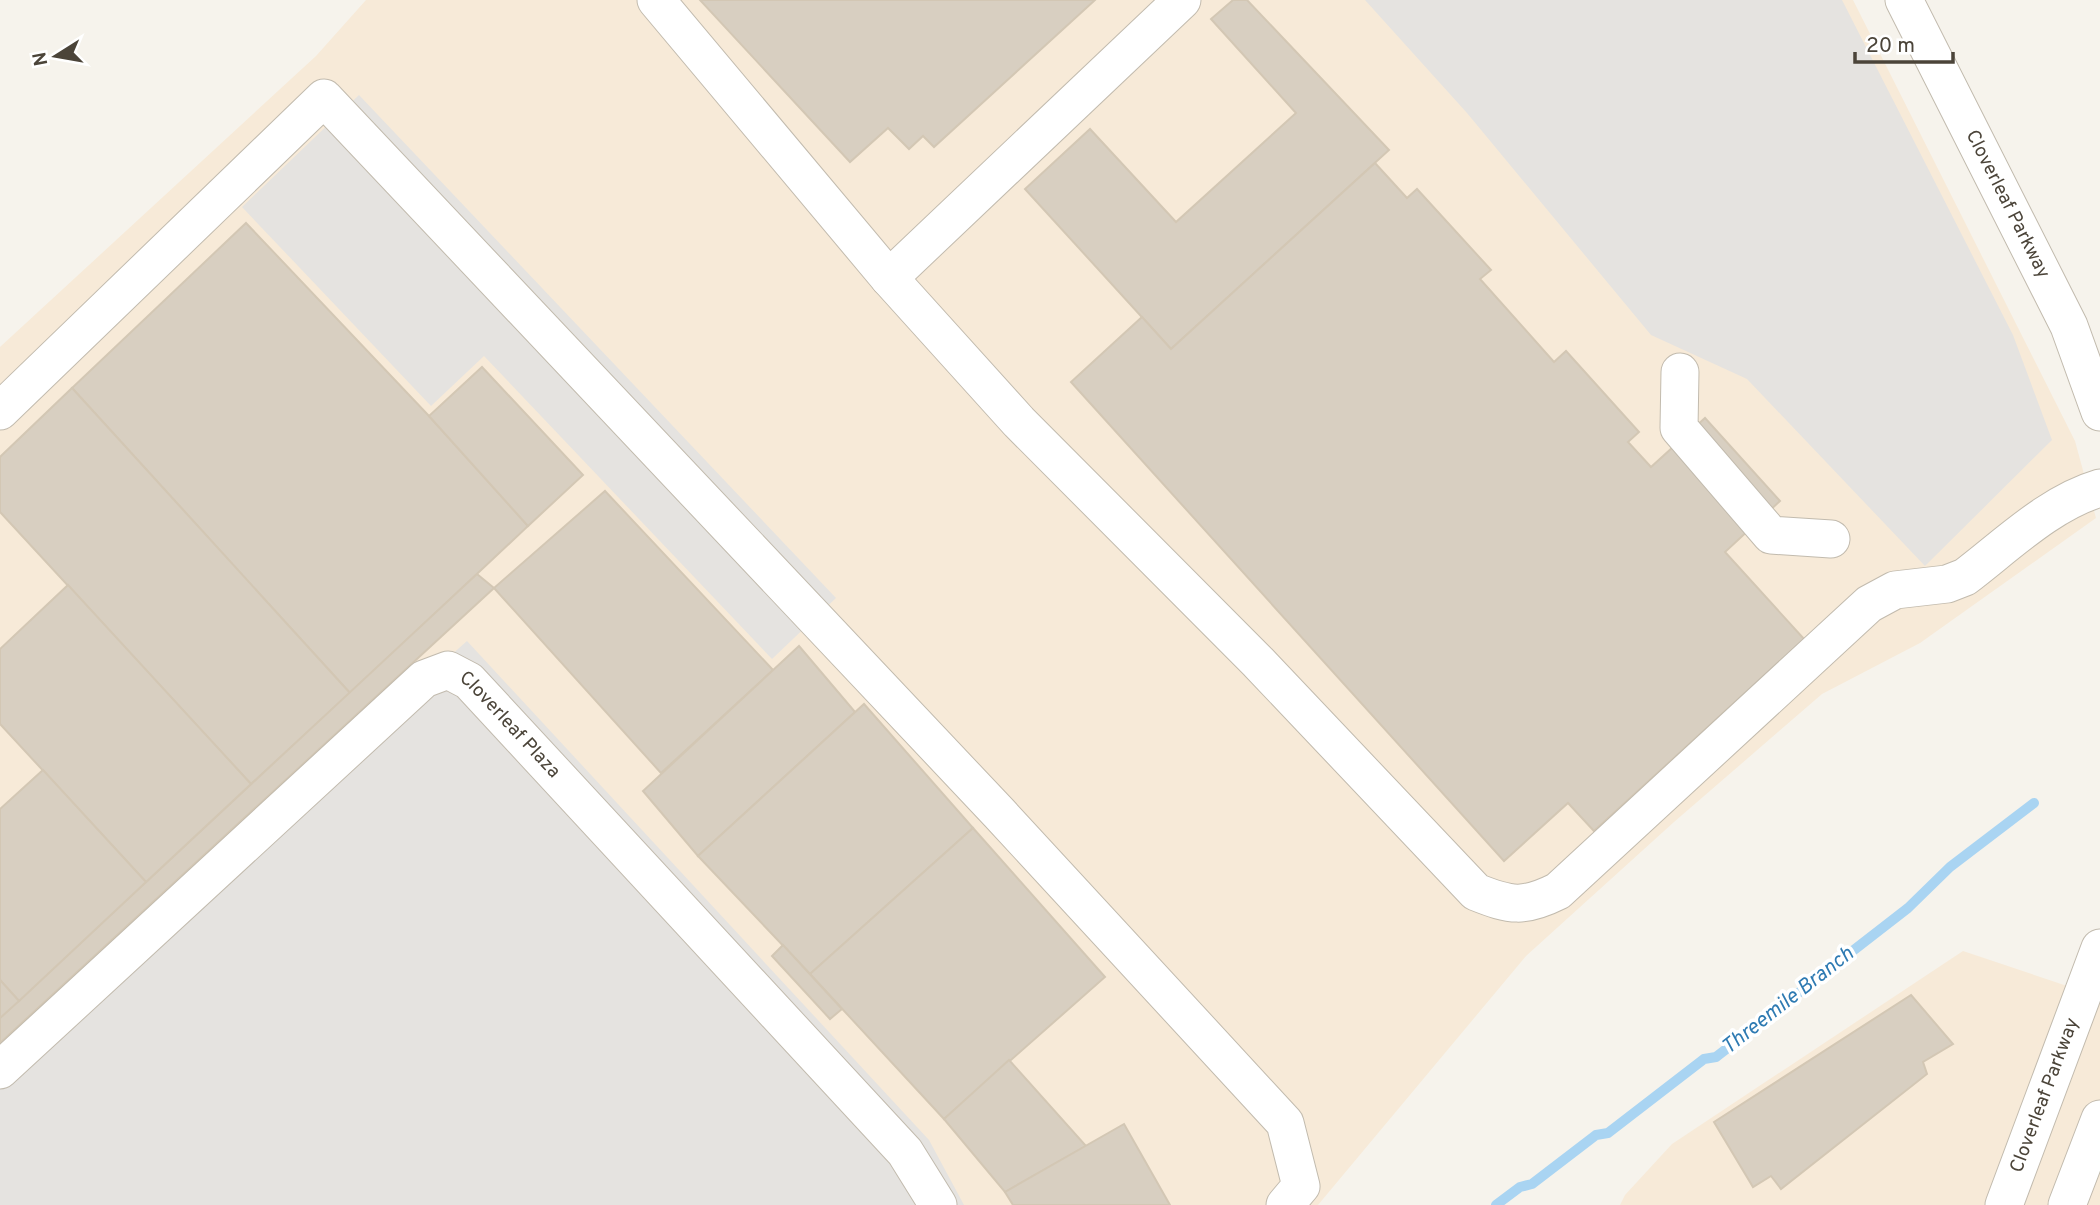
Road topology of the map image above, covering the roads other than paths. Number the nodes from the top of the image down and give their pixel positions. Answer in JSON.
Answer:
{"nodes":[{"id":1,"x":656,"y":0,"type":"edge"},
{"id":2,"x":1182,"y":0,"type":"edge"},
{"id":3,"x":1904,"y":0,"type":"edge"},
{"id":4,"x":889,"y":278,"type":"junction"},
{"id":5,"x":1680,"y":372,"type":"dead end"},
{"id":6,"x":0,"y":411,"type":"edge"},
{"id":7,"x":2100,"y":412,"type":"edge"},
{"id":8,"x":2100,"y":488,"type":"edge"},
{"id":9,"x":1831,"y":539,"type":"dead end"},
{"id":10,"x":2100,"y":948,"type":"edge"},
{"id":11,"x":0,"y":1070,"type":"edge"},
{"id":12,"x":2100,"y":1119,"type":"edge"},
{"id":13,"x":938,"y":1205,"type":"edge"},
{"id":14,"x":1285,"y":1205,"type":"edge"},
{"id":15,"x":2004,"y":1205,"type":"edge"},
{"id":16,"x":2067,"y":1205,"type":"edge"}],
"edges":[{"from":1,"to":4,"type":"street"},
{"from":2,"to":4,"type":"street"},
{"from":3,"to":7,"type":"street","name":"Cloverleaf Parkway"},
{"from":4,"to":8,"type":"street"},
{"from":5,"to":9,"type":"street"},
{"from":6,"to":14,"type":"street"},
{"from":10,"to":15,"type":"street","name":"Cloverleaf Parkway"},
{"from":11,"to":13,"type":"street","name":"Cloverleaf Plaza"},
{"from":12,"to":16,"type":"street"}]}
